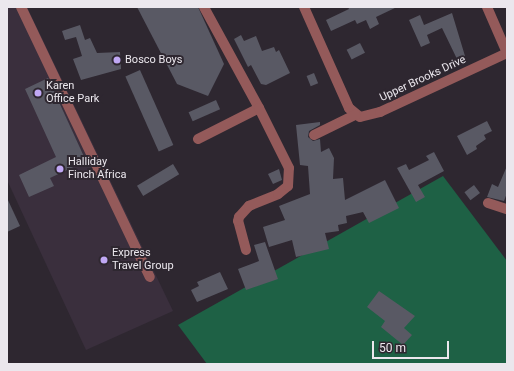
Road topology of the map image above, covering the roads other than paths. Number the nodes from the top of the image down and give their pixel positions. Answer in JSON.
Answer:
{"nodes":[{"id":1,"x":21,"y":7,"type":"edge"},
{"id":2,"x":204,"y":7,"type":"edge"},
{"id":3,"x":304,"y":7,"type":"edge"},
{"id":4,"x":487,"y":7,"type":"edge"},
{"id":5,"x":507,"y":53,"type":"edge"},
{"id":6,"x":259,"y":108,"type":"junction"},
{"id":7,"x":352,"y":112,"type":"junction"},
{"id":8,"x":314,"y":135,"type":"dead end"},
{"id":9,"x":198,"y":139,"type":"dead end"},
{"id":10,"x":488,"y":203,"type":"dead end"},
{"id":11,"x":507,"y":209,"type":"edge"},
{"id":12,"x":246,"y":250,"type":"dead end"},
{"id":13,"x":150,"y":277,"type":"dead end"}],
"edges":[{"from":1,"to":13,"type":"street"},
{"from":2,"to":6,"type":"street"},
{"from":3,"to":7,"type":"street"},
{"from":4,"to":5,"type":"street"},
{"from":5,"to":7,"type":"street","name":"Upper Brooks Drive"},
{"from":6,"to":9,"type":"street"},
{"from":6,"to":12,"type":"street"},
{"from":7,"to":8,"type":"street"},
{"from":10,"to":11,"type":"street"}]}
